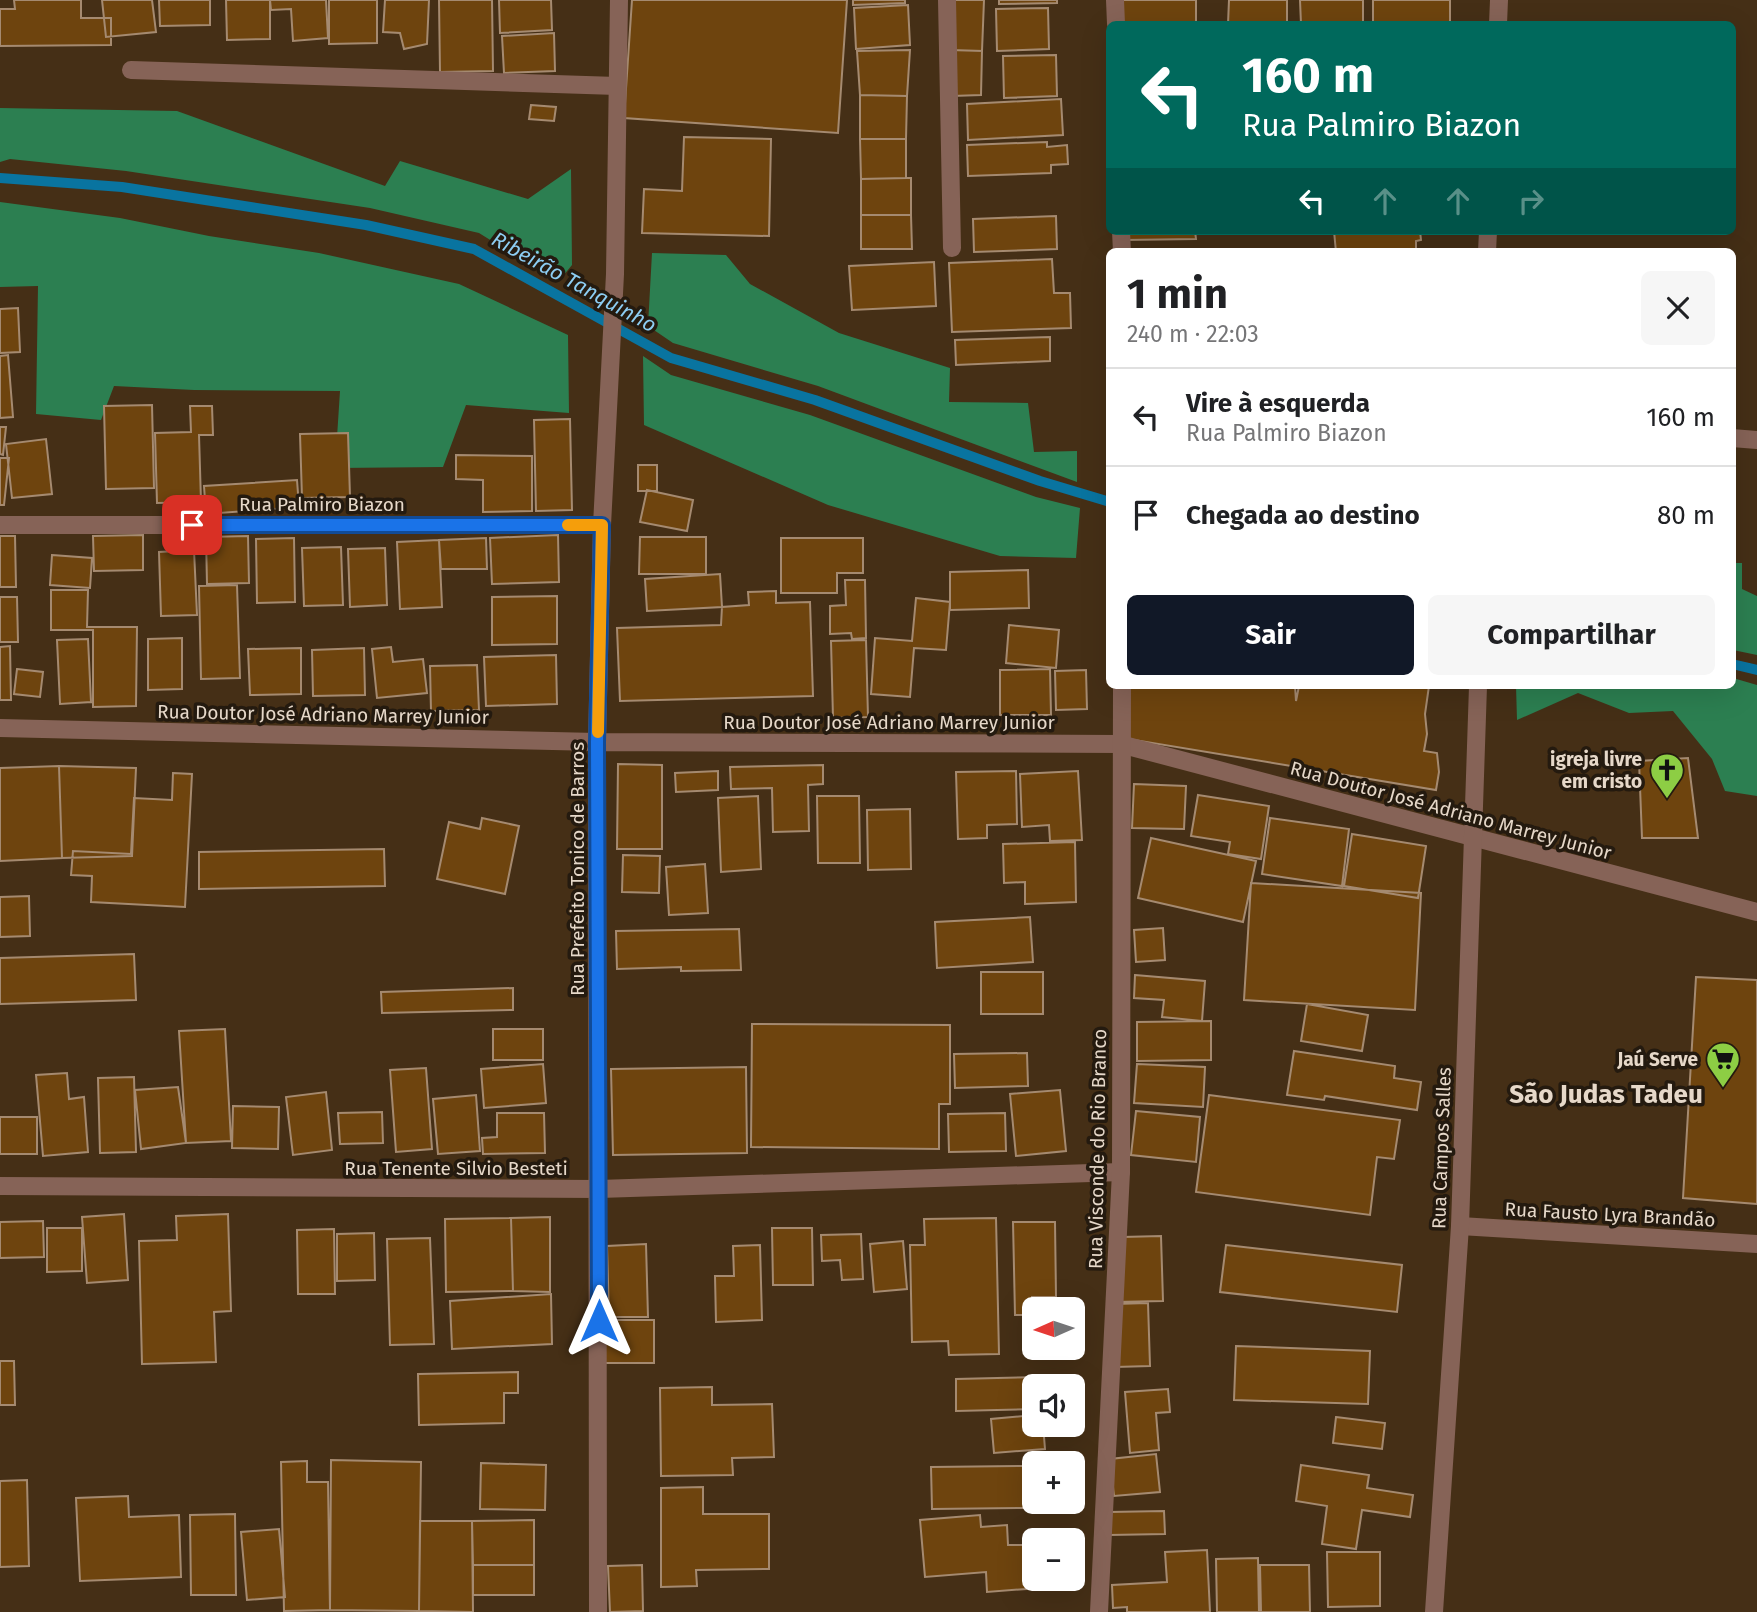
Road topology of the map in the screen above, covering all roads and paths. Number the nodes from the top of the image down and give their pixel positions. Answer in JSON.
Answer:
{"nodes":[{"id":1,"x":619,"y":0,"type":"edge"},
{"id":2,"x":947,"y":0,"type":"edge"},
{"id":3,"x":1115,"y":0,"type":"edge"},
{"id":4,"x":1499,"y":0,"type":"edge"},
{"id":5,"x":1116,"y":21,"type":"edge"},
{"id":6,"x":1498,"y":21,"type":"edge"},
{"id":7,"x":131,"y":70,"type":"dead end"},
{"id":8,"x":617,"y":86,"type":"junction"},
{"id":9,"x":951,"y":248,"type":"dead end"},
{"id":10,"x":1736,"y":438,"type":"edge"},
{"id":11,"x":1757,"y":440,"type":"edge"},
{"id":12,"x":0,"y":525,"type":"edge"},
{"id":13,"x":602,"y":525,"type":"junction"},
{"id":14,"x":1122,"y":689,"type":"edge"},
{"id":15,"x":1478,"y":689,"type":"edge"},
{"id":16,"x":0,"y":728,"type":"edge"},
{"id":17,"x":597,"y":742,"type":"junction"},
{"id":18,"x":1120,"y":744,"type":"junction"},
{"id":19,"x":1474,"y":838,"type":"junction"},
{"id":20,"x":1757,"y":912,"type":"edge"},
{"id":21,"x":1121,"y":1172,"type":"junction"},
{"id":22,"x":0,"y":1186,"type":"edge"},
{"id":23,"x":599,"y":1189,"type":"junction"},
{"id":24,"x":1460,"y":1226,"type":"junction"},
{"id":25,"x":1757,"y":1244,"type":"edge"},
{"id":26,"x":598,"y":1612,"type":"edge"},
{"id":27,"x":1099,"y":1612,"type":"edge"},
{"id":28,"x":1434,"y":1612,"type":"edge"}],
"edges":[{"from":1,"to":8,"type":"street","name":"Rua Prefeito Tonico de Barros"},
{"from":2,"to":9,"type":"street"},
{"from":3,"to":5,"type":"street"},
{"from":4,"to":6,"type":"street"},
{"from":7,"to":8,"type":"street"},
{"from":8,"to":13,"type":"street","name":"Rua Prefeito Tonico de Barros"},
{"from":10,"to":11,"type":"street"},
{"from":12,"to":13,"type":"street","name":"Rua Palmiro Biazon"},
{"from":13,"to":17,"type":"street","name":"Rua Prefeito Tonico de Barros"},
{"from":14,"to":18,"type":"street","name":"Rua Visconde do Rio Branco"},
{"from":15,"to":19,"type":"street","name":"Rua Campos Salles"},
{"from":16,"to":17,"type":"street","name":"Rua Doutor José Adriano Marrey Junior"},
{"from":17,"to":18,"type":"street","name":"Rua Doutor José Adriano Marrey Junior"},
{"from":17,"to":23,"type":"street","name":"Rua Prefeito Tonico de Barros"},
{"from":18,"to":19,"type":"street","name":"Rua Doutor José Adriano Marrey Junior"},
{"from":18,"to":21,"type":"street","name":"Rua Visconde do Rio Branco"},
{"from":19,"to":20,"type":"street","name":"Rua Doutor José Adriano Marrey Junior"},
{"from":19,"to":24,"type":"street","name":"Rua Campos Salles"},
{"from":21,"to":23,"type":"street","name":"Rua Tenente Silvio Besteti"},
{"from":21,"to":27,"type":"street","name":"Rua Visconde do Rio Branco"},
{"from":22,"to":23,"type":"street","name":"Rua Tenente Silvio Besteti"},
{"from":23,"to":26,"type":"street","name":"Rua Prefeito Tonico de Barros"},
{"from":24,"to":25,"type":"street","name":"Rua Fausto Lyra Brandão"},
{"from":24,"to":28,"type":"street","name":"Rua Campos Salles"}]}
